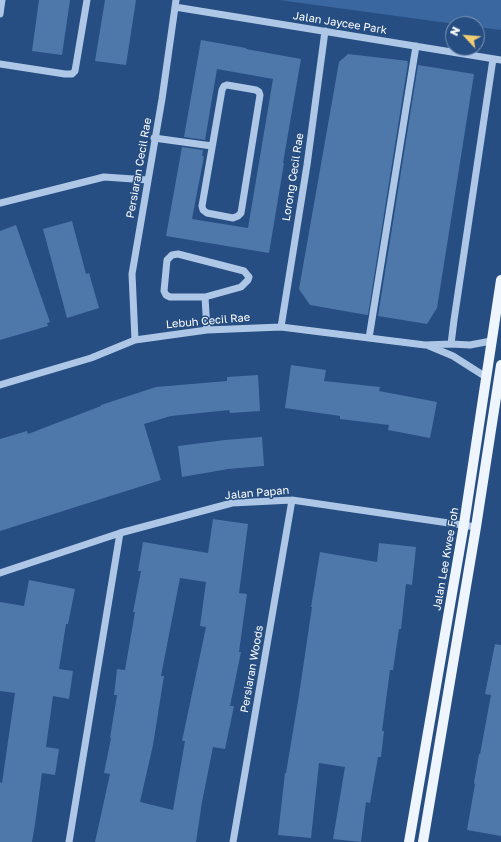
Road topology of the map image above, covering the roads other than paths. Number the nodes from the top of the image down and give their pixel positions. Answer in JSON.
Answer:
{"nodes":[{"id":1,"x":2,"y":0,"type":"edge"},
{"id":2,"x":86,"y":0,"type":"edge"},
{"id":3,"x":176,"y":3,"type":"edge"},
{"id":4,"x":0,"y":14,"type":"edge"},
{"id":5,"x":325,"y":31,"type":"junction"},
{"id":6,"x":416,"y":46,"type":"junction"},
{"id":7,"x":493,"y":59,"type":"junction"},
{"id":8,"x":501,"y":60,"type":"edge"},
{"id":9,"x":0,"y":64,"type":"edge"},
{"id":10,"x":154,"y":138,"type":"junction"},
{"id":11,"x":212,"y":146,"type":"junction"},
{"id":12,"x":148,"y":180,"type":"junction"},
{"id":13,"x":0,"y":203,"type":"edge"},
{"id":14,"x":501,"y":280,"type":"edge"},
{"id":15,"x":205,"y":298,"type":"junction"},
{"id":16,"x":281,"y":327,"type":"junction"},
{"id":17,"x":207,"y":330,"type":"junction"},
{"id":18,"x":369,"y":338,"type":"junction"},
{"id":19,"x":135,"y":340,"type":"junction"},
{"id":20,"x":491,"y":342,"type":"junction"},
{"id":21,"x":451,"y":344,"type":"junction"},
{"id":22,"x":425,"y":345,"type":"junction"},
{"id":23,"x":501,"y":365,"type":"edge"},
{"id":24,"x":486,"y":377,"type":"junction"},
{"id":25,"x":500,"y":378,"type":"edge"},
{"id":26,"x":0,"y":385,"type":"edge"},
{"id":27,"x":292,"y":500,"type":"junction"},
{"id":28,"x":464,"y":524,"type":"junction"},
{"id":29,"x":476,"y":527,"type":"junction"},
{"id":30,"x":120,"y":533,"type":"junction"},
{"id":31,"x":0,"y":573,"type":"edge"},
{"id":32,"x":69,"y":842,"type":"edge"},
{"id":33,"x":233,"y":842,"type":"edge"},
{"id":34,"x":409,"y":842,"type":"edge"},
{"id":35,"x":423,"y":842,"type":"edge"}],
"edges":[{"from":1,"to":4,"type":"street"},
{"from":2,"to":9,"type":"street"},
{"from":3,"to":5,"type":"street","name":"Jalan Jaycee Park"},
{"from":3,"to":10,"type":"street","name":"Persiaran Cecil Rae"},
{"from":5,"to":6,"type":"street","name":"Jalan Jaycee Park"},
{"from":5,"to":16,"type":"street","name":"Lorong Cecil Rae"},
{"from":6,"to":7,"type":"street","name":"Jalan Jaycee Park"},
{"from":6,"to":18,"type":"street"},
{"from":7,"to":8,"type":"street","name":"Jalan Jaycee Park"},
{"from":7,"to":21,"type":"street"},
{"from":10,"to":11,"type":"street"},
{"from":10,"to":12,"type":"street","name":"Persiaran Cecil Rae"},
{"from":11,"to":11,"type":"street"},
{"from":12,"to":13,"type":"street"},
{"from":12,"to":19,"type":"street","name":"Persiaran Cecil Rae"},
{"from":14,"to":20,"type":"main road","name":"Jalan Lee Kwee Foh"},
{"from":15,"to":15,"type":"street"},
{"from":15,"to":17,"type":"street"},
{"from":16,"to":17,"type":"street","name":"Lebuh Cecil Rae"},
{"from":16,"to":18,"type":"street","name":"Lebuh Cecil Rae"},
{"from":17,"to":19,"type":"street","name":"Lebuh Cecil Rae"},
{"from":18,"to":22,"type":"street","name":"Lebuh Cecil Rae"},
{"from":19,"to":26,"type":"street","name":"Lebuh Cecil Rae"},
{"from":20,"to":21,"type":"street","name":"Lebuh Cecil Rae"},
{"from":20,"to":24,"type":"main road","name":"Jalan Lee Kwee Foh"},
{"from":21,"to":22,"type":"street","name":"Lebuh Cecil Rae"},
{"from":22,"to":24,"type":"street","name":"Lebuh Cecil Rae"},
{"from":23,"to":25,"type":"main road"},
{"from":24,"to":28,"type":"main road","name":"Jalan Lee Kwee Foh"},
{"from":25,"to":29,"type":"main road"},
{"from":27,"to":28,"type":"street","name":"Jalan Papan"},
{"from":27,"to":30,"type":"street","name":"Jalan Papan"},
{"from":27,"to":33,"type":"street","name":"Persiaran Woods"},
{"from":28,"to":29,"type":"street","name":"Jalan Papan"},
{"from":28,"to":34,"type":"main road","name":"Jalan Lee Kwee Foh"},
{"from":29,"to":35,"type":"main road"},
{"from":30,"to":31,"type":"street","name":"Jalan Papan"},
{"from":30,"to":32,"type":"street"}]}
